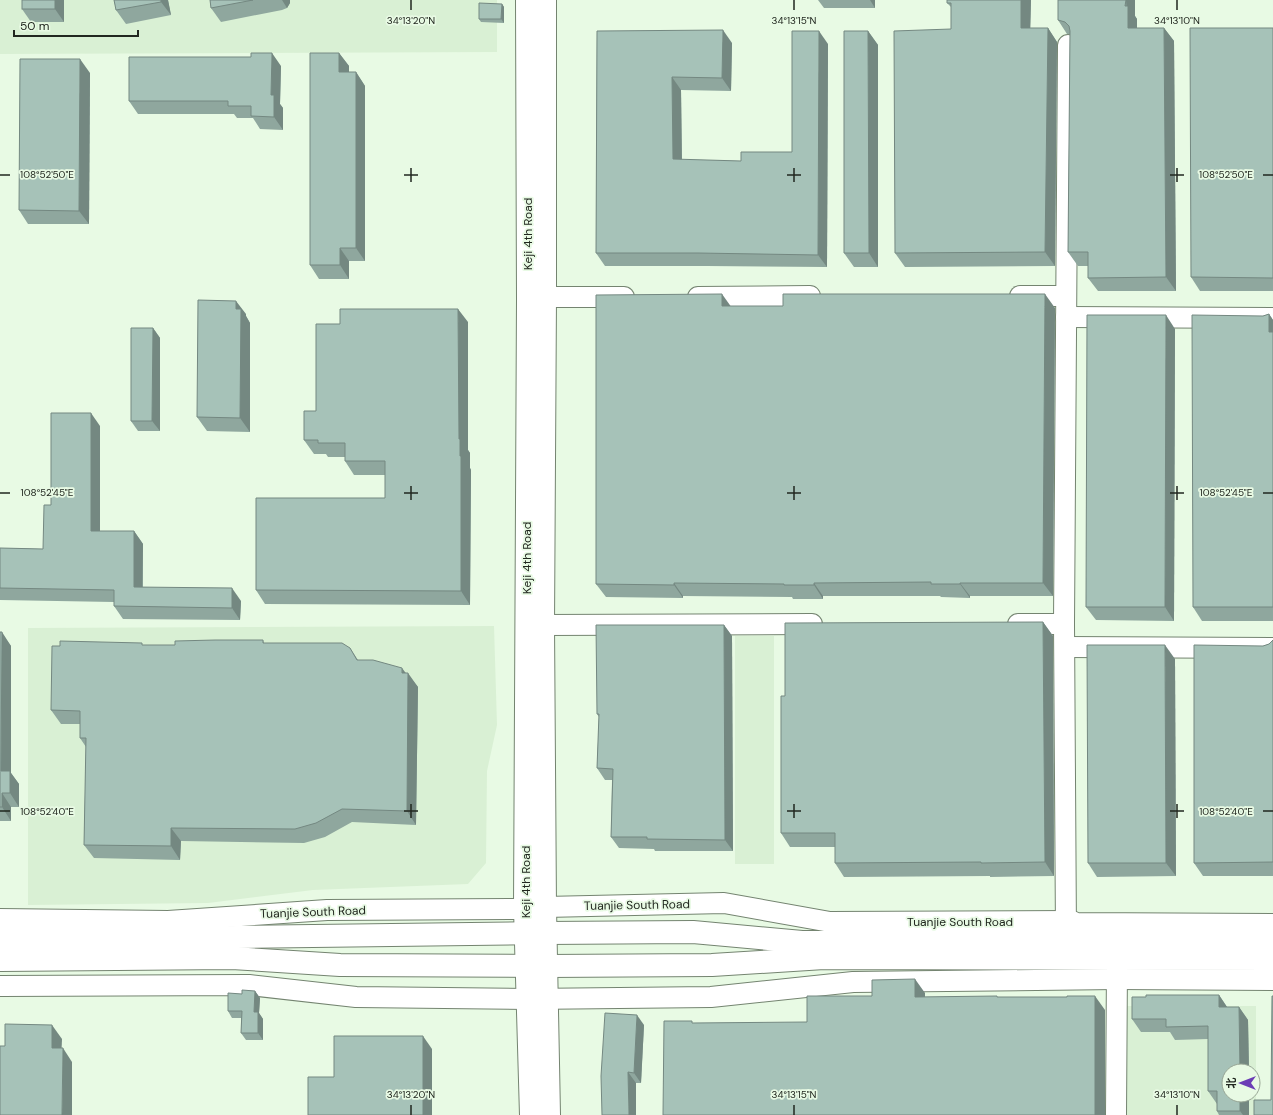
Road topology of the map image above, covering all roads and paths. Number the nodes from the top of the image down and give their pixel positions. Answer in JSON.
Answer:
{"nodes":[{"id":1,"x":527,"y":0,"type":"edge"},
{"id":2,"x":545,"y":0,"type":"edge"},
{"id":3,"x":1068,"y":45,"type":"edge"},
{"id":4,"x":679,"y":296,"type":"edge"},
{"id":5,"x":829,"y":296,"type":"edge"},
{"id":6,"x":1002,"y":296,"type":"edge"},
{"id":7,"x":1066,"y":296,"type":"junction"},
{"id":8,"x":545,"y":297,"type":"junction"},
{"id":9,"x":640,"y":297,"type":"edge"},
{"id":10,"x":1066,"y":318,"type":"junction"},
{"id":11,"x":1273,"y":318,"type":"edge"},
{"id":12,"x":827,"y":624,"type":"edge"},
{"id":13,"x":1001,"y":624,"type":"edge"},
{"id":14,"x":1064,"y":624,"type":"junction"},
{"id":15,"x":543,"y":625,"type":"junction"},
{"id":16,"x":1065,"y":647,"type":"junction"},
{"id":17,"x":1273,"y":648,"type":"edge"},
{"id":18,"x":535,"y":908,"type":"junction"},
{"id":19,"x":0,"y":919,"type":"edge"},
{"id":20,"x":1273,"y":924,"type":"edge"},
{"id":21,"x":1066,"y":931,"type":"junction"},
{"id":22,"x":536,"y":934,"type":"junction"},
{"id":23,"x":0,"y":940,"type":"edge"},
{"id":24,"x":1273,"y":942,"type":"edge"},
{"id":25,"x":1273,"y":959,"type":"edge"},
{"id":26,"x":0,"y":960,"type":"edge"},
{"id":27,"x":537,"y":966,"type":"junction"},
{"id":28,"x":1117,"y":969,"type":"junction"},
{"id":29,"x":1273,"y":980,"type":"edge"},
{"id":30,"x":0,"y":986,"type":"edge"},
{"id":31,"x":537,"y":999,"type":"junction"},
{"id":32,"x":531,"y":1115,"type":"edge"},
{"id":33,"x":549,"y":1115,"type":"edge"},
{"id":34,"x":1116,"y":1115,"type":"edge"}],
"edges":[{"from":1,"to":18,"type":"main road","name":"Keji 4th Road"},
{"from":2,"to":8,"type":"main road","name":"Keji 4th Road"},
{"from":3,"to":7,"type":"street"},
{"from":4,"to":5,"type":"street"},
{"from":6,"to":7,"type":"street"},
{"from":7,"to":10,"type":"street"},
{"from":8,"to":9,"type":"street"},
{"from":8,"to":15,"type":"main road","name":"Keji 4th Road"},
{"from":10,"to":11,"type":"street"},
{"from":10,"to":14,"type":"street"},
{"from":12,"to":15,"type":"street"},
{"from":13,"to":14,"type":"street"},
{"from":14,"to":16,"type":"street"},
{"from":15,"to":18,"type":"main road","name":"Keji 4th Road"},
{"from":16,"to":17,"type":"street"},
{"from":16,"to":21,"type":"street"},
{"from":18,"to":19,"type":"street","name":"Tuanjie South Road"},
{"from":18,"to":21,"type":"street","name":"Tuanjie South Road"},
{"from":18,"to":22,"type":"main road","name":"Keji 4th Road"},
{"from":20,"to":21,"type":"street","name":"Tuanjie South Road"},
{"from":21,"to":22,"type":"main road","name":"Tuanjie South Road"},
{"from":21,"to":24,"type":"main road","name":"Tuanjie South Road"},
{"from":22,"to":23,"type":"main road","name":"Tuanjie South Road"},
{"from":22,"to":27,"type":"main road","name":"Keji 4th Road"},
{"from":25,"to":28,"type":"main road"},
{"from":26,"to":27,"type":"main road"},
{"from":27,"to":28,"type":"main road"},
{"from":27,"to":31,"type":"main road","name":"Keji 4th Road"},
{"from":28,"to":29,"type":"street"},
{"from":28,"to":31,"type":"street"},
{"from":28,"to":34,"type":"street"},
{"from":30,"to":31,"type":"street"},
{"from":31,"to":32,"type":"main road","name":"Keji 4th Road"},
{"from":31,"to":33,"type":"main road","name":"Keji 4th Road"}]}
